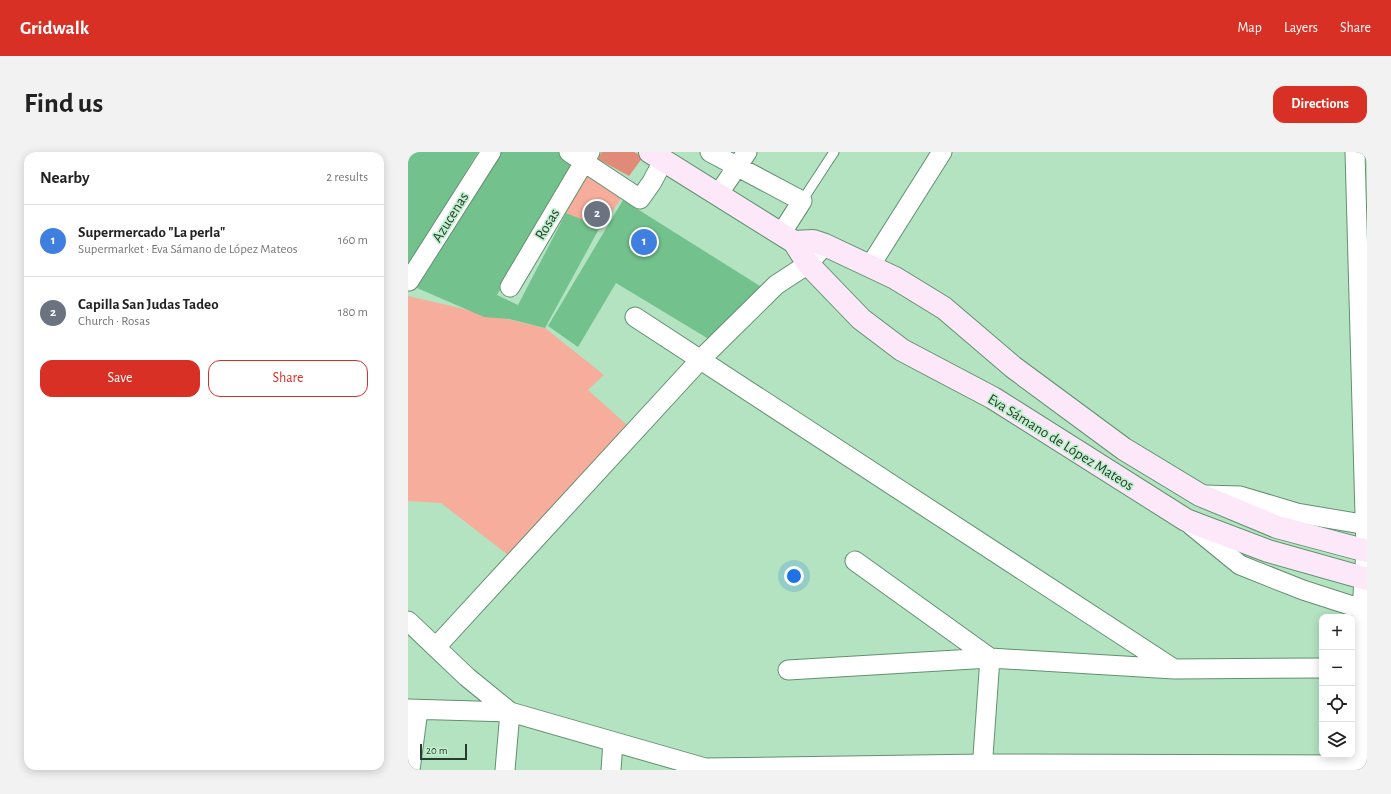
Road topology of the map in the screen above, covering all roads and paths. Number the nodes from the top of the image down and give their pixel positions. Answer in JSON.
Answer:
{"nodes":[{"id":1,"x":491,"y":152,"type":"edge"},
{"id":2,"x":710,"y":152,"type":"edge"},
{"id":3,"x":834,"y":152,"type":"edge"},
{"id":4,"x":942,"y":152,"type":"edge"},
{"id":5,"x":1355,"y":152,"type":"edge"},
{"id":6,"x":581,"y":155,"type":"edge"},
{"id":7,"x":656,"y":156,"type":"edge"},
{"id":8,"x":742,"y":160,"type":"edge"},
{"id":9,"x":718,"y":193,"type":"junction"},
{"id":10,"x":802,"y":201,"type":"junction"},
{"id":11,"x":788,"y":238,"type":"junction"},
{"id":12,"x":825,"y":245,"type":"junction"},
{"id":13,"x":808,"y":264,"type":"junction"},
{"id":14,"x":870,"y":266,"type":"junction"},
{"id":15,"x":409,"y":281,"type":"edge"},
{"id":16,"x":510,"y":287,"type":"dead end"},
{"id":17,"x":635,"y":317,"type":"dead end"},
{"id":18,"x":700,"y":360,"type":"junction"},
{"id":19,"x":1124,"y":449,"type":"junction"},
{"id":20,"x":1113,"y":472,"type":"junction"},
{"id":21,"x":1200,"y":495,"type":"junction"},
{"id":22,"x":1186,"y":520,"type":"junction"},
{"id":23,"x":1365,"y":524,"type":"edge"},
{"id":24,"x":1366,"y":551,"type":"edge"},
{"id":25,"x":855,"y":561,"type":"dead end"},
{"id":26,"x":1365,"y":579,"type":"edge"},
{"id":27,"x":1364,"y":609,"type":"edge"},
{"id":28,"x":408,"y":621,"type":"edge"},
{"id":29,"x":436,"y":647,"type":"junction"},
{"id":30,"x":990,"y":658,"type":"junction"},
{"id":31,"x":1174,"y":668,"type":"junction"},
{"id":32,"x":1319,"y":668,"type":"edge"},
{"id":33,"x":1360,"y":668,"type":"edge"},
{"id":34,"x":788,"y":670,"type":"dead end"},
{"id":35,"x":413,"y":709,"type":"edge"},
{"id":36,"x":510,"y":712,"type":"junction"},
{"id":37,"x":614,"y":742,"type":"junction"},
{"id":38,"x":982,"y":767,"type":"edge"},
{"id":39,"x":1361,"y":768,"type":"edge"},
{"id":40,"x":410,"y":770,"type":"edge"},
{"id":41,"x":504,"y":770,"type":"edge"},
{"id":42,"x":611,"y":770,"type":"edge"}],
"edges":[{"from":1,"to":15,"type":"street","name":"Azucenas"},
{"from":2,"to":8,"type":"street"},
{"from":3,"to":10,"type":"lane"},
{"from":4,"to":14,"type":"street"},
{"from":5,"to":23,"type":"street"},
{"from":6,"to":7,"type":"street"},
{"from":6,"to":16,"type":"street","name":"Rosas"},
{"from":7,"to":9,"type":"main road","name":"Eva Sámano de López Mateos"},
{"from":8,"to":9,"type":"street"},
{"from":8,"to":10,"type":"street"},
{"from":9,"to":11,"type":"main road","name":"Eva Sámano de López Mateos"},
{"from":10,"to":11,"type":"street"},
{"from":11,"to":12,"type":"main road","name":"Eva Sámano de López Mateos"},
{"from":11,"to":13,"type":"main road","name":"Eva Sámano de López Mateos"},
{"from":12,"to":13,"type":"street"},
{"from":12,"to":14,"type":"main road","name":"Eva Sámano de López Mateos"},
{"from":13,"to":18,"type":"street"},
{"from":13,"to":20,"type":"main road","name":"Eva Sámano de López Mateos"},
{"from":14,"to":19,"type":"main road","name":"Eva Sámano de López Mateos"},
{"from":17,"to":18,"type":"street"},
{"from":18,"to":29,"type":"street"},
{"from":18,"to":31,"type":"street"},
{"from":19,"to":20,"type":"main road"},
{"from":19,"to":21,"type":"main road","name":"Eva Sámano de López Mateos"},
{"from":20,"to":22,"type":"main road","name":"Eva Sámano de López Mateos"},
{"from":21,"to":23,"type":"street"},
{"from":21,"to":24,"type":"main road","name":"Eva Sámano de López Mateos"},
{"from":22,"to":26,"type":"main road","name":"Eva Sámano de López Mateos"},
{"from":22,"to":27,"type":"street"},
{"from":23,"to":24,"type":"street"},
{"from":24,"to":26,"type":"street"},
{"from":25,"to":30,"type":"street"},
{"from":26,"to":27,"type":"street"},
{"from":27,"to":33,"type":"street"},
{"from":28,"to":29,"type":"street"},
{"from":29,"to":36,"type":"street"},
{"from":30,"to":31,"type":"street"},
{"from":30,"to":34,"type":"street"},
{"from":30,"to":38,"type":"street"},
{"from":31,"to":32,"type":"street"},
{"from":33,"to":39,"type":"street"},
{"from":35,"to":36,"type":"street"},
{"from":35,"to":40,"type":"street"},
{"from":36,"to":37,"type":"street"},
{"from":36,"to":41,"type":"street"},
{"from":37,"to":38,"type":"street"},
{"from":37,"to":42,"type":"street"},
{"from":38,"to":39,"type":"street"}]}
